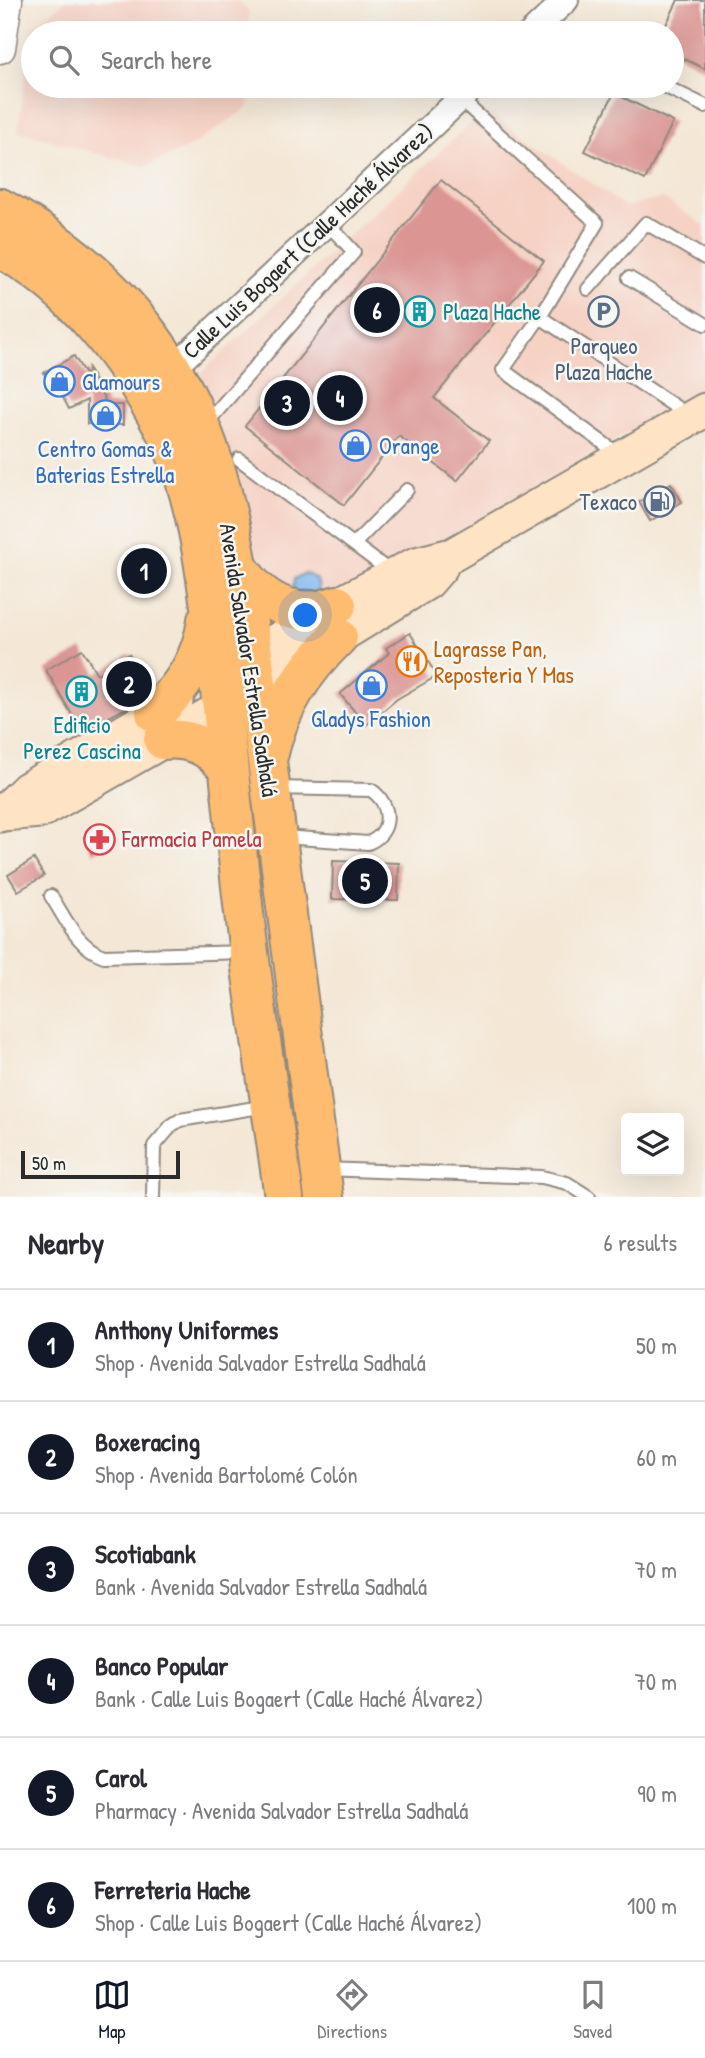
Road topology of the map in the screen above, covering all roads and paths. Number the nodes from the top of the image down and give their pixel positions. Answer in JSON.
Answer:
{"nodes":[{"id":1,"x":7,"y":0,"type":"edge"},
{"id":2,"x":566,"y":0,"type":"edge"},
{"id":3,"x":547,"y":21,"type":"edge"},
{"id":4,"x":0,"y":48,"type":"edge"},
{"id":5,"x":684,"y":96,"type":"edge"},
{"id":6,"x":462,"y":98,"type":"edge"},
{"id":7,"x":472,"y":98,"type":"edge"},
{"id":8,"x":705,"y":106,"type":"edge"},
{"id":9,"x":0,"y":208,"type":"edge"},
{"id":10,"x":327,"y":223,"type":"junction"},
{"id":11,"x":0,"y":248,"type":"edge"},
{"id":12,"x":705,"y":258,"type":"edge"},
{"id":13,"x":629,"y":278,"type":"dead end"},
{"id":14,"x":588,"y":289,"type":"dead end"},
{"id":15,"x":540,"y":317,"type":"junction"},
{"id":16,"x":705,"y":324,"type":"edge"},
{"id":17,"x":173,"y":368,"type":"junction"},
{"id":18,"x":698,"y":413,"type":"edge"},
{"id":19,"x":201,"y":429,"type":"junction"},
{"id":20,"x":623,"y":457,"type":"junction"},
{"id":21,"x":239,"y":459,"type":"dead end"},
{"id":22,"x":407,"y":491,"type":"dead end"},
{"id":23,"x":354,"y":544,"type":"junction"},
{"id":24,"x":452,"y":555,"type":"junction"},
{"id":25,"x":239,"y":568,"type":"junction"},
{"id":26,"x":395,"y":575,"type":"junction"},
{"id":27,"x":208,"y":594,"type":"junction"},
{"id":28,"x":337,"y":621,"type":"junction"},
{"id":29,"x":255,"y":670,"type":"junction"},
{"id":30,"x":220,"y":691,"type":"junction"},
{"id":31,"x":159,"y":727,"type":"junction"},
{"id":32,"x":229,"y":771,"type":"junction"},
{"id":33,"x":269,"y":775,"type":"junction"},
{"id":34,"x":1,"y":814,"type":"edge"},
{"id":35,"x":277,"y":836,"type":"junction"},
{"id":36,"x":51,"y":896,"type":"dead end"},
{"id":37,"x":250,"y":952,"type":"junction"},
{"id":38,"x":271,"y":1106,"type":"junction"},
{"id":39,"x":322,"y":1183,"type":"edge"},
{"id":40,"x":153,"y":1197,"type":"edge"},
{"id":41,"x":284,"y":1197,"type":"edge"},
{"id":42,"x":589,"y":1197,"type":"edge"}],
"edges":[{"from":1,"to":4,"type":"street"},
{"from":2,"to":3,"type":"street"},
{"from":5,"to":8,"type":"lane"},
{"from":6,"to":10,"type":"street","name":"Calle Luis Bogaert (Calle Haché Álvarez)"},
{"from":7,"to":15,"type":"lane"},
{"from":9,"to":17,"type":"highway","name":"Avenida Salvador Estrella Sadhalá"},
{"from":10,"to":17,"type":"street","name":"Calle Luis Bogaert (Calle Haché Álvarez)"},
{"from":10,"to":19,"type":"lane"},
{"from":11,"to":27,"type":"highway","name":"Avenida Salvador Estrella Sadhalá"},
{"from":12,"to":14,"type":"lane"},
{"from":13,"to":16,"type":"lane"},
{"from":15,"to":18,"type":"lane"},
{"from":15,"to":20,"type":"lane"},
{"from":17,"to":19,"type":"highway","name":"Avenida Salvador Estrella Sadhalá"},
{"from":18,"to":20,"type":"main road"},
{"from":19,"to":25,"type":"highway","name":"Avenida Salvador Estrella Sadhalá"},
{"from":20,"to":24,"type":"main road"},
{"from":21,"to":23,"type":"lane"},
{"from":22,"to":23,"type":"lane"},
{"from":23,"to":26,"type":"lane"},
{"from":24,"to":26,"type":"main road"},
{"from":24,"to":28,"type":"main road"},
{"from":25,"to":28,"type":"highway"},
{"from":25,"to":29,"type":"highway","name":"Avenida Salvador Estrella Sadhalá"},
{"from":26,"to":28,"type":"main road"},
{"from":27,"to":30,"type":"highway","name":"Avenida Salvador Estrella Sadhalá"},
{"from":27,"to":31,"type":"highway"},
{"from":28,"to":29,"type":"main road"},
{"from":28,"to":33,"type":"highway"},
{"from":29,"to":30,"type":"main road"},
{"from":29,"to":33,"type":"highway","name":"Avenida Salvador Estrella Sadhalá"},
{"from":30,"to":31,"type":"main road"},
{"from":30,"to":32,"type":"highway","name":"Avenida Salvador Estrella Sadhalá"},
{"from":31,"to":32,"type":"highway"},
{"from":31,"to":34,"type":"main road"},
{"from":32,"to":37,"type":"highway","name":"Avenida Salvador Estrella Sadhalá"},
{"from":33,"to":35,"type":"highway","name":"Avenida Salvador Estrella Sadhalá"},
{"from":33,"to":35,"type":"lane"},
{"from":35,"to":39,"type":"highway","name":"Avenida Salvador Estrella Sadhalá"},
{"from":36,"to":37,"type":"lane"},
{"from":37,"to":38,"type":"highway","name":"Avenida Salvador Estrella Sadhalá"},
{"from":38,"to":40,"type":"lane"},
{"from":38,"to":41,"type":"highway","name":"Avenida Salvador Estrella Sadhalá"},
{"from":39,"to":42,"type":"lane"}]}
